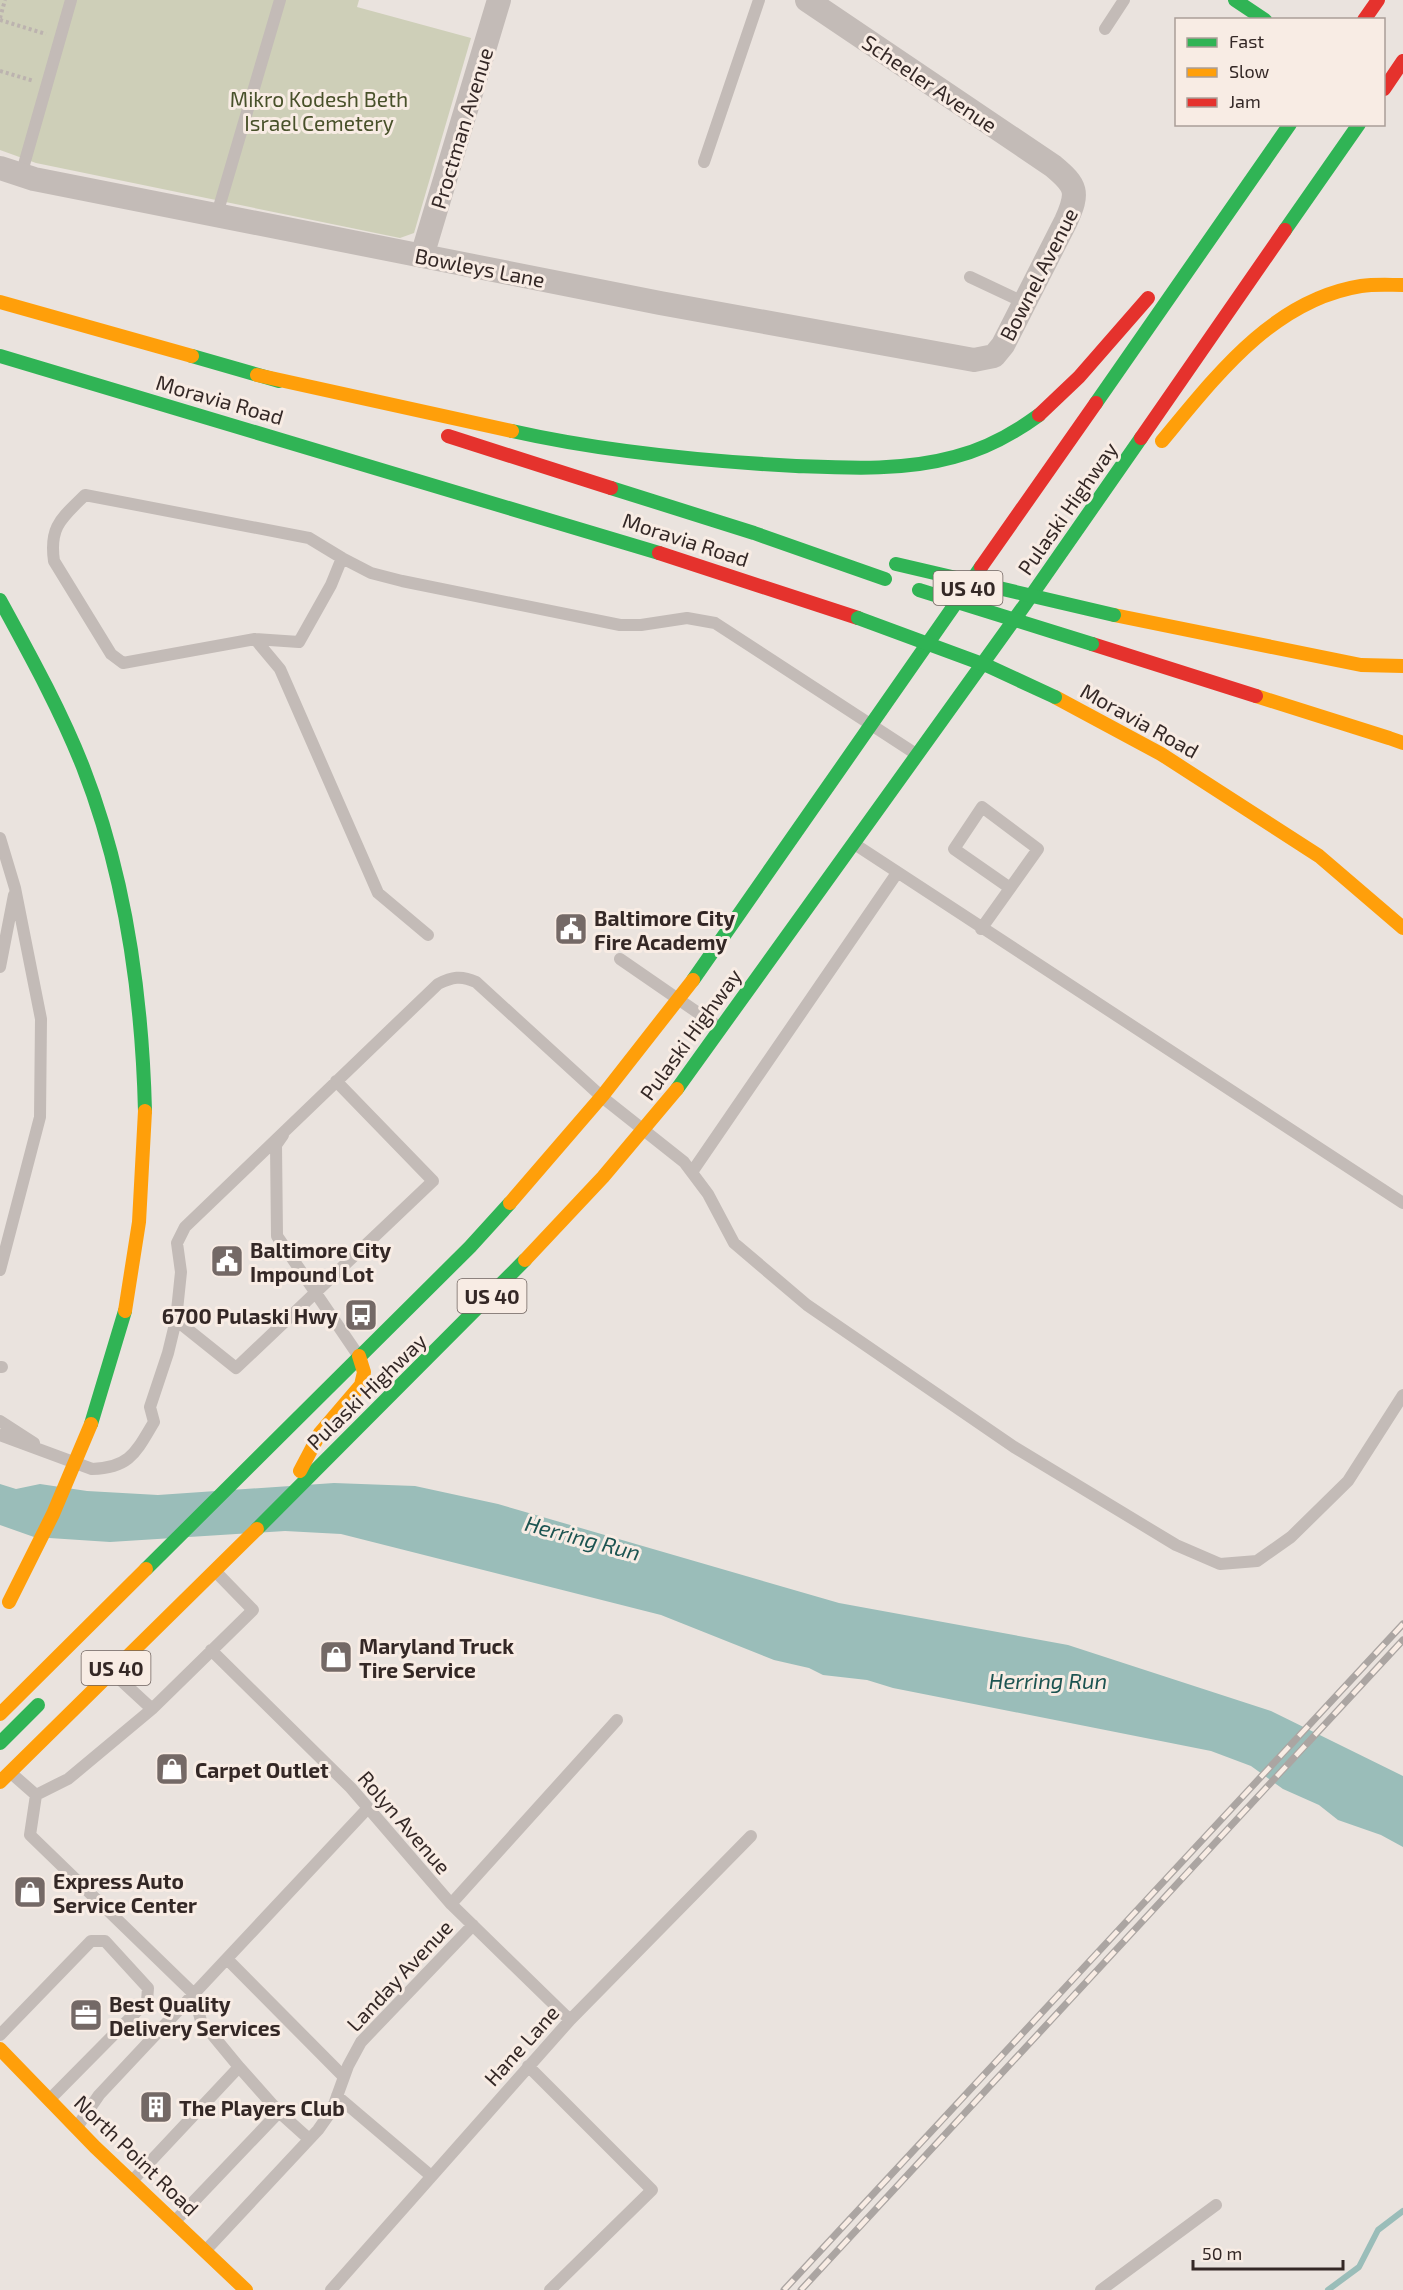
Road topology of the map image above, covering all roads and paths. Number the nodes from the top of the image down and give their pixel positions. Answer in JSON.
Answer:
{"nodes":[{"id":1,"x":5,"y":0,"type":"edge"},
{"id":2,"x":71,"y":0,"type":"edge"},
{"id":3,"x":280,"y":0,"type":"edge"},
{"id":4,"x":499,"y":0,"type":"edge"},
{"id":5,"x":759,"y":0,"type":"edge"},
{"id":6,"x":807,"y":0,"type":"edge"},
{"id":7,"x":1124,"y":0,"type":"edge"},
{"id":8,"x":1235,"y":0,"type":"edge"},
{"id":9,"x":1378,"y":0,"type":"edge"},
{"id":10,"x":1262,"y":18,"type":"edge"},
{"id":11,"x":1365,"y":18,"type":"edge"},
{"id":12,"x":0,"y":19,"type":"edge"},
{"id":13,"x":1105,"y":29,"type":"dead end"},
{"id":14,"x":59,"y":38,"type":"junction"},
{"id":15,"x":1403,"y":61,"type":"edge"},
{"id":16,"x":0,"y":71,"type":"edge"},
{"id":17,"x":46,"y":85,"type":"junction"},
{"id":18,"x":1385,"y":86,"type":"edge"},
{"id":19,"x":1289,"y":126,"type":"edge"},
{"id":20,"x":1358,"y":126,"type":"edge"},
{"id":21,"x":704,"y":162,"type":"dead end"},
{"id":22,"x":1053,"y":166,"type":"joint"},
{"id":23,"x":11,"y":172,"type":"edge"},
{"id":24,"x":1255,"y":174,"type":"junction"},
{"id":25,"x":217,"y":214,"type":"junction"},
{"id":26,"x":422,"y":256,"type":"junction"},
{"id":27,"x":1169,"y":273,"type":"dead end"},
{"id":28,"x":970,"y":277,"type":"dead end"},
{"id":29,"x":1403,"y":285,"type":"edge"},
{"id":30,"x":1154,"y":291,"type":"dead end"},
{"id":31,"x":0,"y":302,"type":"edge"},
{"id":32,"x":1024,"y":303,"type":"junction"},
{"id":33,"x":0,"y":356,"type":"edge"},
{"id":34,"x":962,"y":358,"type":"joint"},
{"id":35,"x":257,"y":375,"type":"junction"},
{"id":36,"x":404,"y":422,"type":"dead end"},
{"id":37,"x":438,"y":432,"type":"dead end"},
{"id":38,"x":1152,"y":453,"type":"dead end"},
{"id":39,"x":1130,"y":480,"type":"dead end"},
{"id":40,"x":754,"y":533,"type":"junction"},
{"id":41,"x":863,"y":557,"type":"dead end"},
{"id":42,"x":342,"y":558,"type":"junction"},
{"id":43,"x":891,"y":563,"type":"dead end"},
{"id":44,"x":0,"y":600,"type":"edge"},
{"id":45,"x":1024,"y":606,"type":"junction"},
{"id":46,"x":255,"y":639,"type":"junction"},
{"id":47,"x":1403,"y":666,"type":"edge"},
{"id":48,"x":873,"y":726,"type":"junction"},
{"id":49,"x":1403,"y":743,"type":"edge"},
{"id":50,"x":916,"y":754,"type":"junction"},
{"id":51,"x":0,"y":838,"type":"edge"},
{"id":52,"x":853,"y":843,"type":"junction"},
{"id":53,"x":897,"y":873,"type":"junction"},
{"id":54,"x":15,"y":888,"type":"junction"},
{"id":55,"x":1010,"y":888,"type":"junction"},
{"id":56,"x":1403,"y":928,"type":"edge"},
{"id":57,"x":981,"y":929,"type":"junction"},
{"id":58,"x":428,"y":935,"type":"dead end"},
{"id":59,"x":620,"y":959,"type":"dead end"},
{"id":60,"x":0,"y":966,"type":"edge"},
{"id":61,"x":679,"y":1000,"type":"junction"},
{"id":62,"x":721,"y":1029,"type":"junction"},
{"id":63,"x":336,"y":1081,"type":"junction"},
{"id":64,"x":602,"y":1097,"type":"junction"},
{"id":65,"x":287,"y":1129,"type":"junction"},
{"id":66,"x":644,"y":1131,"type":"junction"},
{"id":67,"x":692,"y":1172,"type":"junction"},
{"id":68,"x":1403,"y":1203,"type":"edge"},
{"id":69,"x":0,"y":1270,"type":"edge"},
{"id":70,"x":317,"y":1292,"type":"junction"},
{"id":71,"x":176,"y":1320,"type":"junction"},
{"id":72,"x":359,"y":1356,"type":"junction"},
{"id":73,"x":1403,"y":1395,"type":"edge"},
{"id":74,"x":0,"y":1421,"type":"edge"},
{"id":75,"x":0,"y":1435,"type":"edge"},
{"id":76,"x":58,"y":1458,"type":"junction"},
{"id":77,"x":291,"y":1495,"type":"junction"},
{"id":78,"x":215,"y":1571,"type":"junction"},
{"id":79,"x":136,"y":1578,"type":"junction"},
{"id":80,"x":0,"y":1614,"type":"edge"},
{"id":81,"x":92,"y":1643,"type":"dead end"},
{"id":82,"x":211,"y":1650,"type":"junction"},
{"id":83,"x":112,"y":1672,"type":"junction"},
{"id":84,"x":49,"y":1693,"type":"dead end"},
{"id":85,"x":152,"y":1709,"type":"junction"},
{"id":86,"x":0,"y":1714,"type":"edge"},
{"id":87,"x":617,"y":1720,"type":"dead end"},
{"id":88,"x":0,"y":1743,"type":"edge"},
{"id":89,"x":5,"y":1778,"type":"edge"},
{"id":90,"x":36,"y":1795,"type":"junction"},
{"id":91,"x":368,"y":1808,"type":"junction"},
{"id":92,"x":751,"y":1836,"type":"dead end"},
{"id":93,"x":450,"y":1904,"type":"junction"},
{"id":94,"x":473,"y":1925,"type":"junction"},
{"id":95,"x":227,"y":1959,"type":"junction"},
{"id":96,"x":194,"y":1994,"type":"junction"},
{"id":97,"x":570,"y":2020,"type":"junction"},
{"id":98,"x":0,"y":2036,"type":"edge"},
{"id":99,"x":0,"y":2049,"type":"edge"},
{"id":100,"x":528,"y":2066,"type":"junction"},
{"id":101,"x":238,"y":2067,"type":"junction"},
{"id":102,"x":344,"y":2077,"type":"junction"},
{"id":103,"x":337,"y":2096,"type":"junction"},
{"id":104,"x":49,"y":2099,"type":"junction"},
{"id":105,"x":279,"y":2112,"type":"junction"},
{"id":106,"x":76,"y":2128,"type":"junction"},
{"id":107,"x":309,"y":2139,"type":"junction"},
{"id":108,"x":430,"y":2175,"type":"junction"},
{"id":109,"x":131,"y":2182,"type":"junction"},
{"id":110,"x":1216,"y":2205,"type":"dead end"},
{"id":111,"x":175,"y":2221,"type":"junction"},
{"id":112,"x":205,"y":2251,"type":"junction"},
{"id":113,"x":246,"y":2290,"type":"edge"},
{"id":114,"x":331,"y":2290,"type":"edge"},
{"id":115,"x":550,"y":2290,"type":"edge"},
{"id":116,"x":1101,"y":2290,"type":"edge"}],
"edges":[{"from":1,"to":12,"type":"path"},
{"from":2,"to":14,"type":"lane"},
{"from":3,"to":25,"type":"lane"},
{"from":4,"to":26,"type":"street","name":"Proctman Avenue"},
{"from":5,"to":21,"type":"lane"},
{"from":6,"to":22,"type":"street","name":"Scheeler Avenue"},
{"from":7,"to":13,"type":"lane"},
{"from":8,"to":10,"type":"main road"},
{"from":9,"to":11,"type":"main road"},
{"from":12,"to":14,"type":"path"},
{"from":14,"to":17,"type":"lane"},
{"from":15,"to":18,"type":"main road"},
{"from":16,"to":17,"type":"path"},
{"from":17,"to":23,"type":"lane"},
{"from":19,"to":24,"type":"main road","name":"Pulaski Highway","number":"US 40"},
{"from":20,"to":45,"type":"main road","name":"Pulaski Highway","number":"US 40"},
{"from":22,"to":32,"type":"street","name":"Bownel Avenue"},
{"from":23,"to":25,"type":"street","name":"Bowleys Lane"},
{"from":24,"to":27,"type":"main road"},
{"from":24,"to":48,"type":"main road","name":"Pulaski Highway","number":"US 40"},
{"from":25,"to":26,"type":"street","name":"Bowleys Lane"},
{"from":26,"to":34,"type":"street","name":"Bowleys Lane"},
{"from":28,"to":32,"type":"lane"},
{"from":29,"to":38,"type":"main road"},
{"from":30,"to":35,"type":"main road"},
{"from":31,"to":35,"type":"main road","name":"Moravia Road"},
{"from":32,"to":34,"type":"street","name":"Bownel Avenue"},
{"from":33,"to":56,"type":"main road","name":"Moravia Road","bridge":true},
{"from":35,"to":36,"type":"main road","name":"Moravia Road"},
{"from":37,"to":40,"type":"main road","name":"Moravia Road"},
{"from":39,"to":45,"type":"main road"},
{"from":40,"to":41,"type":"main road"},
{"from":40,"to":49,"type":"main road","bridge":true},
{"from":42,"to":46,"type":"lane"},
{"from":42,"to":46,"type":"lane"},
{"from":42,"to":48,"type":"lane"},
{"from":43,"to":47,"type":"main road","bridge":true},
{"from":44,"to":80,"type":"main road","bridge":true},
{"from":45,"to":50,"type":"main road","name":"Pulaski Highway","number":"US 40"},
{"from":46,"to":58,"type":"lane"},
{"from":48,"to":50,"type":"lane"},
{"from":48,"to":61,"type":"main road","name":"Pulaski Highway","number":"US 40"},
{"from":50,"to":52,"type":"main road","name":"Pulaski Highway","number":"US 40"},
{"from":51,"to":54,"type":"lane"},
{"from":52,"to":53,"type":"lane"},
{"from":52,"to":62,"type":"main road","name":"Pulaski Highway","number":"US 40"},
{"from":53,"to":57,"type":"lane"},
{"from":53,"to":67,"type":"lane"},
{"from":54,"to":60,"type":"lane"},
{"from":54,"to":69,"type":"lane"},
{"from":55,"to":55,"type":"lane"},
{"from":55,"to":57,"type":"lane"},
{"from":57,"to":68,"type":"lane"},
{"from":59,"to":61,"type":"lane"},
{"from":61,"to":62,"type":"lane"},
{"from":61,"to":64,"type":"main road","name":"Pulaski Highway","number":"US 40"},
{"from":62,"to":66,"type":"main road","name":"Pulaski Highway","number":"US 40"},
{"from":63,"to":64,"type":"lane"},
{"from":63,"to":65,"type":"lane"},
{"from":63,"to":70,"type":"lane"},
{"from":64,"to":66,"type":"lane"},
{"from":64,"to":72,"type":"main road","name":"Pulaski Highway","number":"US 40"},
{"from":65,"to":70,"type":"lane"},
{"from":65,"to":71,"type":"lane"},
{"from":66,"to":67,"type":"lane"},
{"from":66,"to":77,"type":"main road","name":"Pulaski Highway","number":"US 40"},
{"from":67,"to":73,"type":"lane"},
{"from":70,"to":71,"type":"lane"},
{"from":70,"to":72,"type":"lane"},
{"from":71,"to":76,"type":"lane"},
{"from":72,"to":77,"type":"main road"},
{"from":72,"to":79,"type":"main road","name":"Pulaski Highway","number":"US 40"},
{"from":74,"to":76,"type":"lane"},
{"from":75,"to":76,"type":"lane"},
{"from":77,"to":78,"type":"main road","name":"Pulaski Highway","number":"US 40"},
{"from":78,"to":82,"type":"lane"},
{"from":78,"to":83,"type":"main road","name":"Pulaski Highway","number":"US 40"},
{"from":79,"to":81,"type":"main road"},
{"from":79,"to":86,"type":"main road","name":"Pulaski Highway","number":"US 40"},
{"from":82,"to":85,"type":"lane"},
{"from":82,"to":91,"type":"lane","name":"Rolyn Avenue"},
{"from":83,"to":85,"type":"lane"},
{"from":83,"to":89,"type":"main road","name":"Pulaski Highway","number":"US 40"},
{"from":84,"to":88,"type":"main road"},
{"from":85,"to":90,"type":"lane"},
{"from":87,"to":93,"type":"lane","name":"Landay Avenue"},
{"from":89,"to":90,"type":"lane"},
{"from":90,"to":96,"type":"lane"},
{"from":91,"to":93,"type":"lane","name":"Rolyn Avenue"},
{"from":91,"to":95,"type":"lane"},
{"from":92,"to":97,"type":"lane","name":"Hane Lane"},
{"from":93,"to":94,"type":"lane","name":"Rolyn Avenue"},
{"from":94,"to":97,"type":"lane","name":"Rolyn Avenue"},
{"from":94,"to":102,"type":"lane","name":"Landay Avenue"},
{"from":95,"to":96,"type":"lane"},
{"from":95,"to":102,"type":"lane"},
{"from":96,"to":101,"type":"lane"},
{"from":96,"to":106,"type":"lane"},
{"from":97,"to":100,"type":"lane","name":"Hane Lane"},
{"from":98,"to":104,"type":"lane"},
{"from":99,"to":104,"type":"main road","name":"North Point Road"},
{"from":100,"to":108,"type":"lane","name":"Hane Lane"},
{"from":100,"to":115,"type":"lane"},
{"from":101,"to":105,"type":"lane"},
{"from":101,"to":109,"type":"lane"},
{"from":102,"to":103,"type":"lane","name":"Landay Avenue"},
{"from":103,"to":107,"type":"lane","name":"Landay Avenue"},
{"from":103,"to":108,"type":"lane"},
{"from":104,"to":106,"type":"main road","name":"North Point Road"},
{"from":105,"to":107,"type":"lane"},
{"from":105,"to":111,"type":"lane"},
{"from":106,"to":109,"type":"main road","name":"North Point Road"},
{"from":107,"to":112,"type":"lane","name":"Landay Avenue"},
{"from":108,"to":114,"type":"lane","name":"Hane Lane"},
{"from":109,"to":111,"type":"main road","name":"North Point Road"},
{"from":110,"to":116,"type":"lane"},
{"from":111,"to":112,"type":"main road","name":"North Point Road"},
{"from":112,"to":113,"type":"main road","name":"North Point Road"}]}
